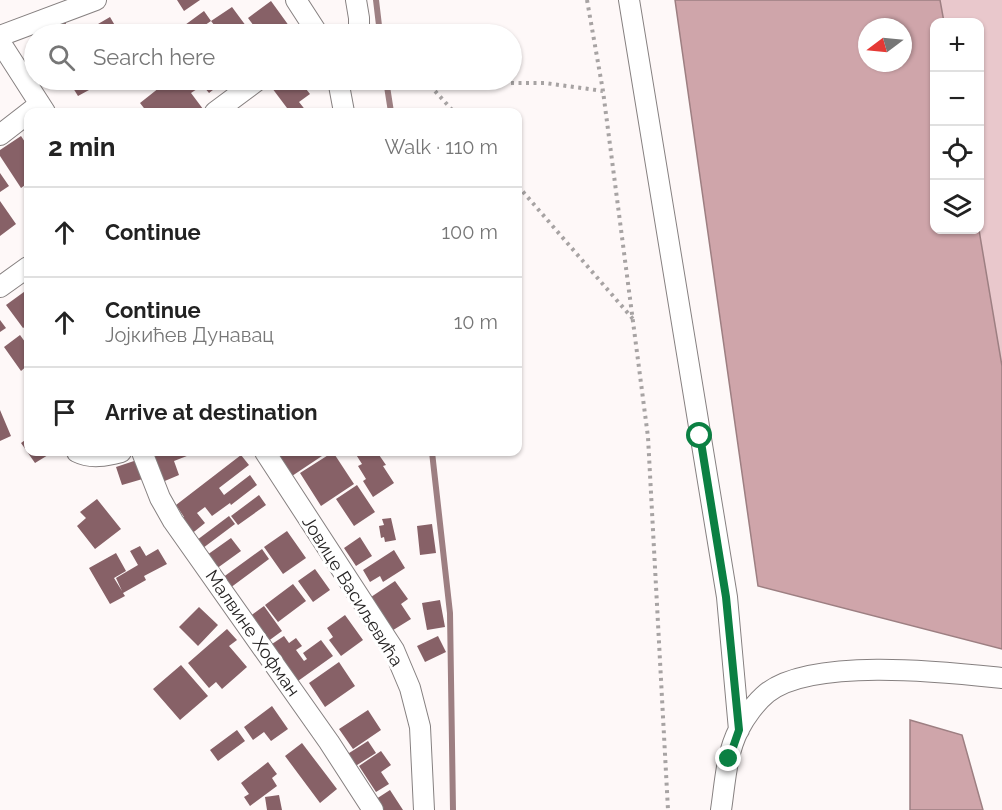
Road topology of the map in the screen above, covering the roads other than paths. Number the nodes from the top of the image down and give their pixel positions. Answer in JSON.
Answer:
{"nodes":[{"id":1,"x":96,"y":0,"type":"edge"},
{"id":2,"x":296,"y":0,"type":"edge"},
{"id":3,"x":356,"y":0,"type":"edge"},
{"id":4,"x":629,"y":0,"type":"edge"},
{"id":5,"x":32,"y":24,"type":"edge"},
{"id":6,"x":312,"y":24,"type":"edge"},
{"id":7,"x":359,"y":24,"type":"edge"},
{"id":8,"x":24,"y":27,"type":"edge"},
{"id":9,"x":0,"y":36,"type":"edge"},
{"id":10,"x":0,"y":42,"type":"edge"},
{"id":11,"x":24,"y":80,"type":"edge"},
{"id":12,"x":31,"y":90,"type":"edge"},
{"id":13,"x":245,"y":90,"type":"edge"},
{"id":14,"x":340,"y":90,"type":"edge"},
{"id":15,"x":42,"y":108,"type":"edge"},
{"id":16,"x":220,"y":108,"type":"edge"},
{"id":17,"x":343,"y":108,"type":"edge"},
{"id":18,"x":24,"y":120,"type":"edge"},
{"id":19,"x":0,"y":135,"type":"edge"},
{"id":20,"x":24,"y":270,"type":"edge"},
{"id":21,"x":0,"y":287,"type":"edge"},
{"id":22,"x":144,"y":456,"type":"edge"},
{"id":23,"x":269,"y":456,"type":"edge"},
{"id":24,"x":1002,"y":678,"type":"edge"},
{"id":25,"x":739,"y":730,"type":"junction"},
{"id":26,"x":373,"y":810,"type":"edge"},
{"id":27,"x":424,"y":810,"type":"edge"},
{"id":28,"x":721,"y":810,"type":"edge"}],
"edges":[{"from":1,"to":5,"type":"street"},
{"from":2,"to":6,"type":"street"},
{"from":3,"to":7,"type":"street"},
{"from":4,"to":25,"type":"street"},
{"from":8,"to":9,"type":"street"},
{"from":10,"to":11,"type":"street"},
{"from":12,"to":15,"type":"street"},
{"from":13,"to":16,"type":"street"},
{"from":14,"to":17,"type":"street"},
{"from":18,"to":19,"type":"street"},
{"from":20,"to":21,"type":"street"},
{"from":22,"to":26,"type":"street","name":"Малвине Хофман"},
{"from":23,"to":27,"type":"street","name":"Јовице Васиљевића"},
{"from":24,"to":25,"type":"street"},
{"from":25,"to":28,"type":"street"}]}
